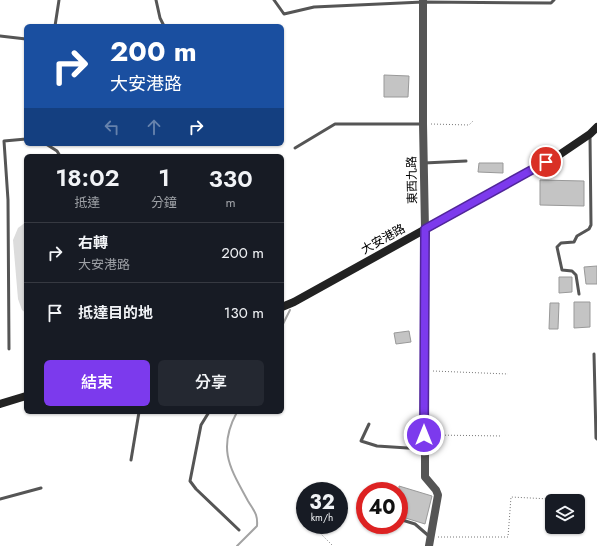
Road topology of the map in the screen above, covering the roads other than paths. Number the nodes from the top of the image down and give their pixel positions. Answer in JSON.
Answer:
{"nodes":[{"id":1,"x":59,"y":0,"type":"edge"},
{"id":2,"x":156,"y":0,"type":"edge"},
{"id":3,"x":274,"y":0,"type":"edge"},
{"id":4,"x":554,"y":0,"type":"edge"},
{"id":5,"x":423,"y":1,"type":"edge"},
{"id":6,"x":55,"y":24,"type":"edge"},
{"id":7,"x":163,"y":24,"type":"edge"},
{"id":8,"x":0,"y":36,"type":"edge"},
{"id":9,"x":24,"y":39,"type":"edge"},
{"id":10,"x":423,"y":124,"type":"junction"},
{"id":11,"x":597,"y":127,"type":"edge"},
{"id":12,"x":590,"y":134,"type":"junction"},
{"id":13,"x":24,"y":139,"type":"edge"},
{"id":14,"x":49,"y":146,"type":"edge"},
{"id":15,"x":295,"y":148,"type":"dead end"},
{"id":16,"x":59,"y":154,"type":"edge"},
{"id":17,"x":466,"y":161,"type":"dead end"},
{"id":18,"x":424,"y":163,"type":"junction"},
{"id":19,"x":425,"y":229,"type":"junction"},
{"id":20,"x":579,"y":294,"type":"dead end"},
{"id":21,"x":284,"y":306,"type":"edge"},
{"id":22,"x":9,"y":349,"type":"dead end"},
{"id":23,"x":594,"y":354,"type":"dead end"},
{"id":24,"x":24,"y":397,"type":"edge"},
{"id":25,"x":0,"y":404,"type":"edge"},
{"id":26,"x":138,"y":414,"type":"edge"},
{"id":27,"x":208,"y":414,"type":"edge"},
{"id":28,"x":369,"y":424,"type":"dead end"},
{"id":29,"x":597,"y":439,"type":"edge"},
{"id":30,"x":424,"y":449,"type":"junction"},
{"id":31,"x":131,"y":460,"type":"dead end"},
{"id":32,"x":41,"y":488,"type":"dead end"},
{"id":33,"x":0,"y":499,"type":"edge"},
{"id":34,"x":408,"y":522,"type":"edge"},
{"id":35,"x":239,"y":530,"type":"dead end"},
{"id":36,"x":430,"y":537,"type":"junction"},
{"id":37,"x":429,"y":546,"type":"edge"}],
"edges":[{"from":1,"to":6,"type":"lane"},
{"from":2,"to":7,"type":"lane"},
{"from":3,"to":5,"type":"lane"},
{"from":4,"to":5,"type":"lane"},
{"from":5,"to":10,"type":"street","name":"東西九路"},
{"from":8,"to":9,"type":"lane"},
{"from":10,"to":15,"type":"lane"},
{"from":10,"to":18,"type":"street","name":"東西九路"},
{"from":11,"to":12,"type":"main road","name":"大安港路"},
{"from":12,"to":19,"type":"main road","name":"大安港路"},
{"from":12,"to":20,"type":"lane"},
{"from":13,"to":22,"type":"lane"},
{"from":14,"to":16,"type":"lane"},
{"from":17,"to":18,"type":"lane"},
{"from":18,"to":19,"type":"street","name":"東西九路"},
{"from":19,"to":21,"type":"main road","name":"大安港路"},
{"from":19,"to":30,"type":"street","name":"東西九路"},
{"from":23,"to":29,"type":"lane"},
{"from":24,"to":25,"type":"main road"},
{"from":26,"to":31,"type":"lane"},
{"from":27,"to":35,"type":"lane"},
{"from":28,"to":30,"type":"lane"},
{"from":30,"to":36,"type":"street","name":"東西九路"},
{"from":32,"to":33,"type":"lane"},
{"from":34,"to":36,"type":"lane"},
{"from":36,"to":37,"type":"street","name":"東西九路"}]}
